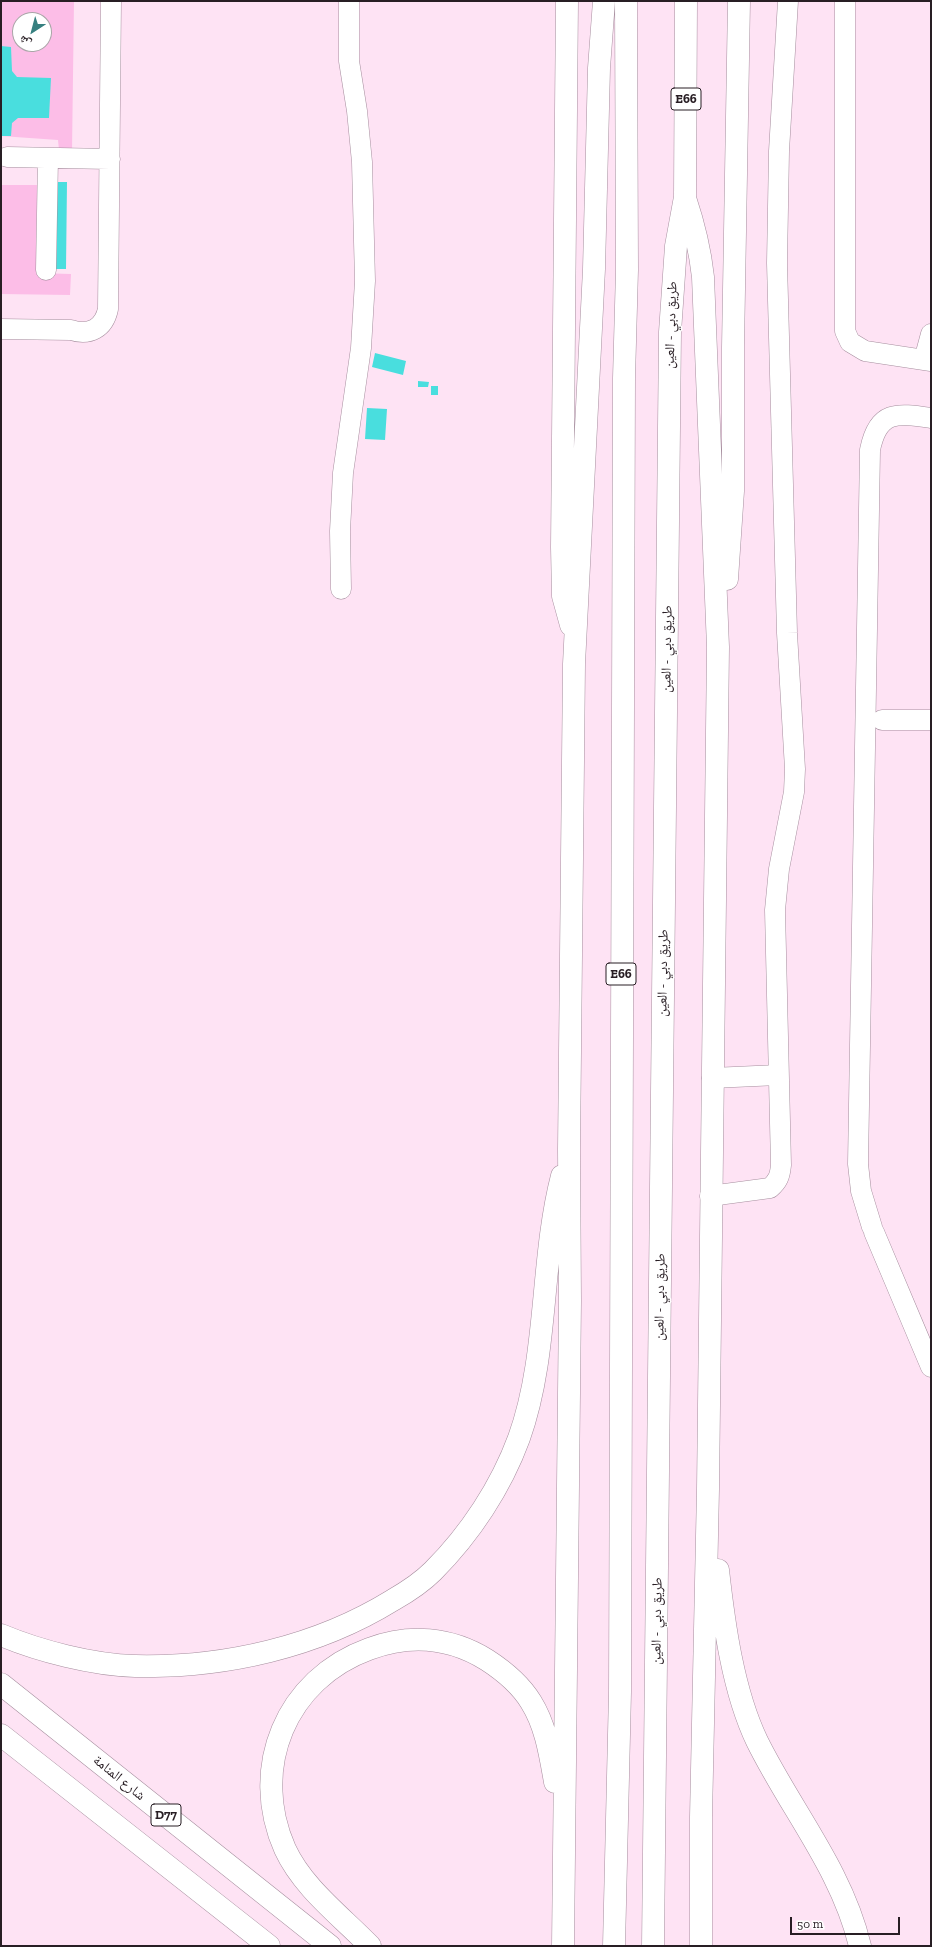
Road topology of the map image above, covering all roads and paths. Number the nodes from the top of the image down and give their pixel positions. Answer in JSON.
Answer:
{"nodes":[{"id":1,"x":111,"y":1,"type":"edge"},
{"id":2,"x":349,"y":1,"type":"edge"},
{"id":3,"x":567,"y":1,"type":"edge"},
{"id":4,"x":604,"y":1,"type":"edge"},
{"id":5,"x":626,"y":1,"type":"edge"},
{"id":6,"x":686,"y":1,"type":"edge"},
{"id":7,"x":739,"y":1,"type":"edge"},
{"id":8,"x":788,"y":1,"type":"edge"},
{"id":9,"x":844,"y":1,"type":"edge"},
{"id":10,"x":3,"y":157,"type":"edge"},
{"id":11,"x":48,"y":158,"type":"junction"},
{"id":12,"x":110,"y":159,"type":"junction"},
{"id":13,"x":685,"y":197,"type":"junction"},
{"id":14,"x":46,"y":270,"type":"dead end"},
{"id":15,"x":1,"y":329,"type":"edge"},
{"id":16,"x":931,"y":334,"type":"edge"},
{"id":17,"x":927,"y":361,"type":"edge"},
{"id":18,"x":931,"y":418,"type":"edge"},
{"id":19,"x":340,"y":589,"type":"dead end"},
{"id":20,"x":576,"y":638,"type":"junction"},
{"id":21,"x":718,"y":647,"type":"junction"},
{"id":22,"x":882,"y":720,"type":"dead end"},
{"id":23,"x":931,"y":720,"type":"edge"},
{"id":24,"x":778,"y":1075,"type":"junction"},
{"id":25,"x":712,"y":1078,"type":"junction"},
{"id":26,"x":569,"y":1149,"type":"junction"},
{"id":27,"x":710,"y":1196,"type":"junction"},
{"id":28,"x":931,"y":1367,"type":"edge"},
{"id":29,"x":708,"y":1489,"type":"junction"},
{"id":30,"x":1,"y":1635,"type":"edge"},
{"id":31,"x":1,"y":1684,"type":"edge"},
{"id":32,"x":1,"y":1735,"type":"edge"},
{"id":33,"x":564,"y":1829,"type":"junction"},
{"id":34,"x":269,"y":1946,"type":"edge"},
{"id":35,"x":330,"y":1946,"type":"edge"},
{"id":36,"x":370,"y":1946,"type":"edge"},
{"id":37,"x":562,"y":1946,"type":"edge"},
{"id":38,"x":614,"y":1946,"type":"edge"},
{"id":39,"x":653,"y":1946,"type":"edge"},
{"id":40,"x":701,"y":1946,"type":"edge"},
{"id":41,"x":860,"y":1946,"type":"edge"}],
"edges":[{"from":1,"to":12,"type":"street"},
{"from":2,"to":19,"type":"street"},
{"from":3,"to":20,"type":"main road"},
{"from":4,"to":20,"type":"main road"},
{"from":5,"to":38,"type":"main road","number":"E66"},
{"from":6,"to":13,"type":"main road","name":"طريق دبي - العين","number":"E66"},
{"from":7,"to":21,"type":"main road"},
{"from":8,"to":24,"type":"street"},
{"from":9,"to":17,"type":"street"},
{"from":10,"to":11,"type":"street"},
{"from":11,"to":12,"type":"street"},
{"from":11,"to":14,"type":"street"},
{"from":12,"to":15,"type":"street"},
{"from":13,"to":21,"type":"main road"},
{"from":13,"to":39,"type":"main road","name":"طريق دبي - العين","number":"E66"},
{"from":16,"to":17,"type":"street"},
{"from":18,"to":28,"type":"street"},
{"from":20,"to":26,"type":"main road"},
{"from":21,"to":25,"type":"main road"},
{"from":22,"to":23,"type":"street"},
{"from":24,"to":25,"type":"street"},
{"from":24,"to":27,"type":"street"},
{"from":25,"to":27,"type":"main road"},
{"from":26,"to":30,"type":"main road"},
{"from":26,"to":33,"type":"main road"},
{"from":27,"to":29,"type":"main road"},
{"from":29,"to":40,"type":"main road"},
{"from":29,"to":41,"type":"main road"},
{"from":31,"to":35,"type":"main road","name":"شارع المنامة","number":"D77"},
{"from":32,"to":34,"type":"main road"},
{"from":33,"to":36,"type":"main road"},
{"from":33,"to":37,"type":"main road"}]}
